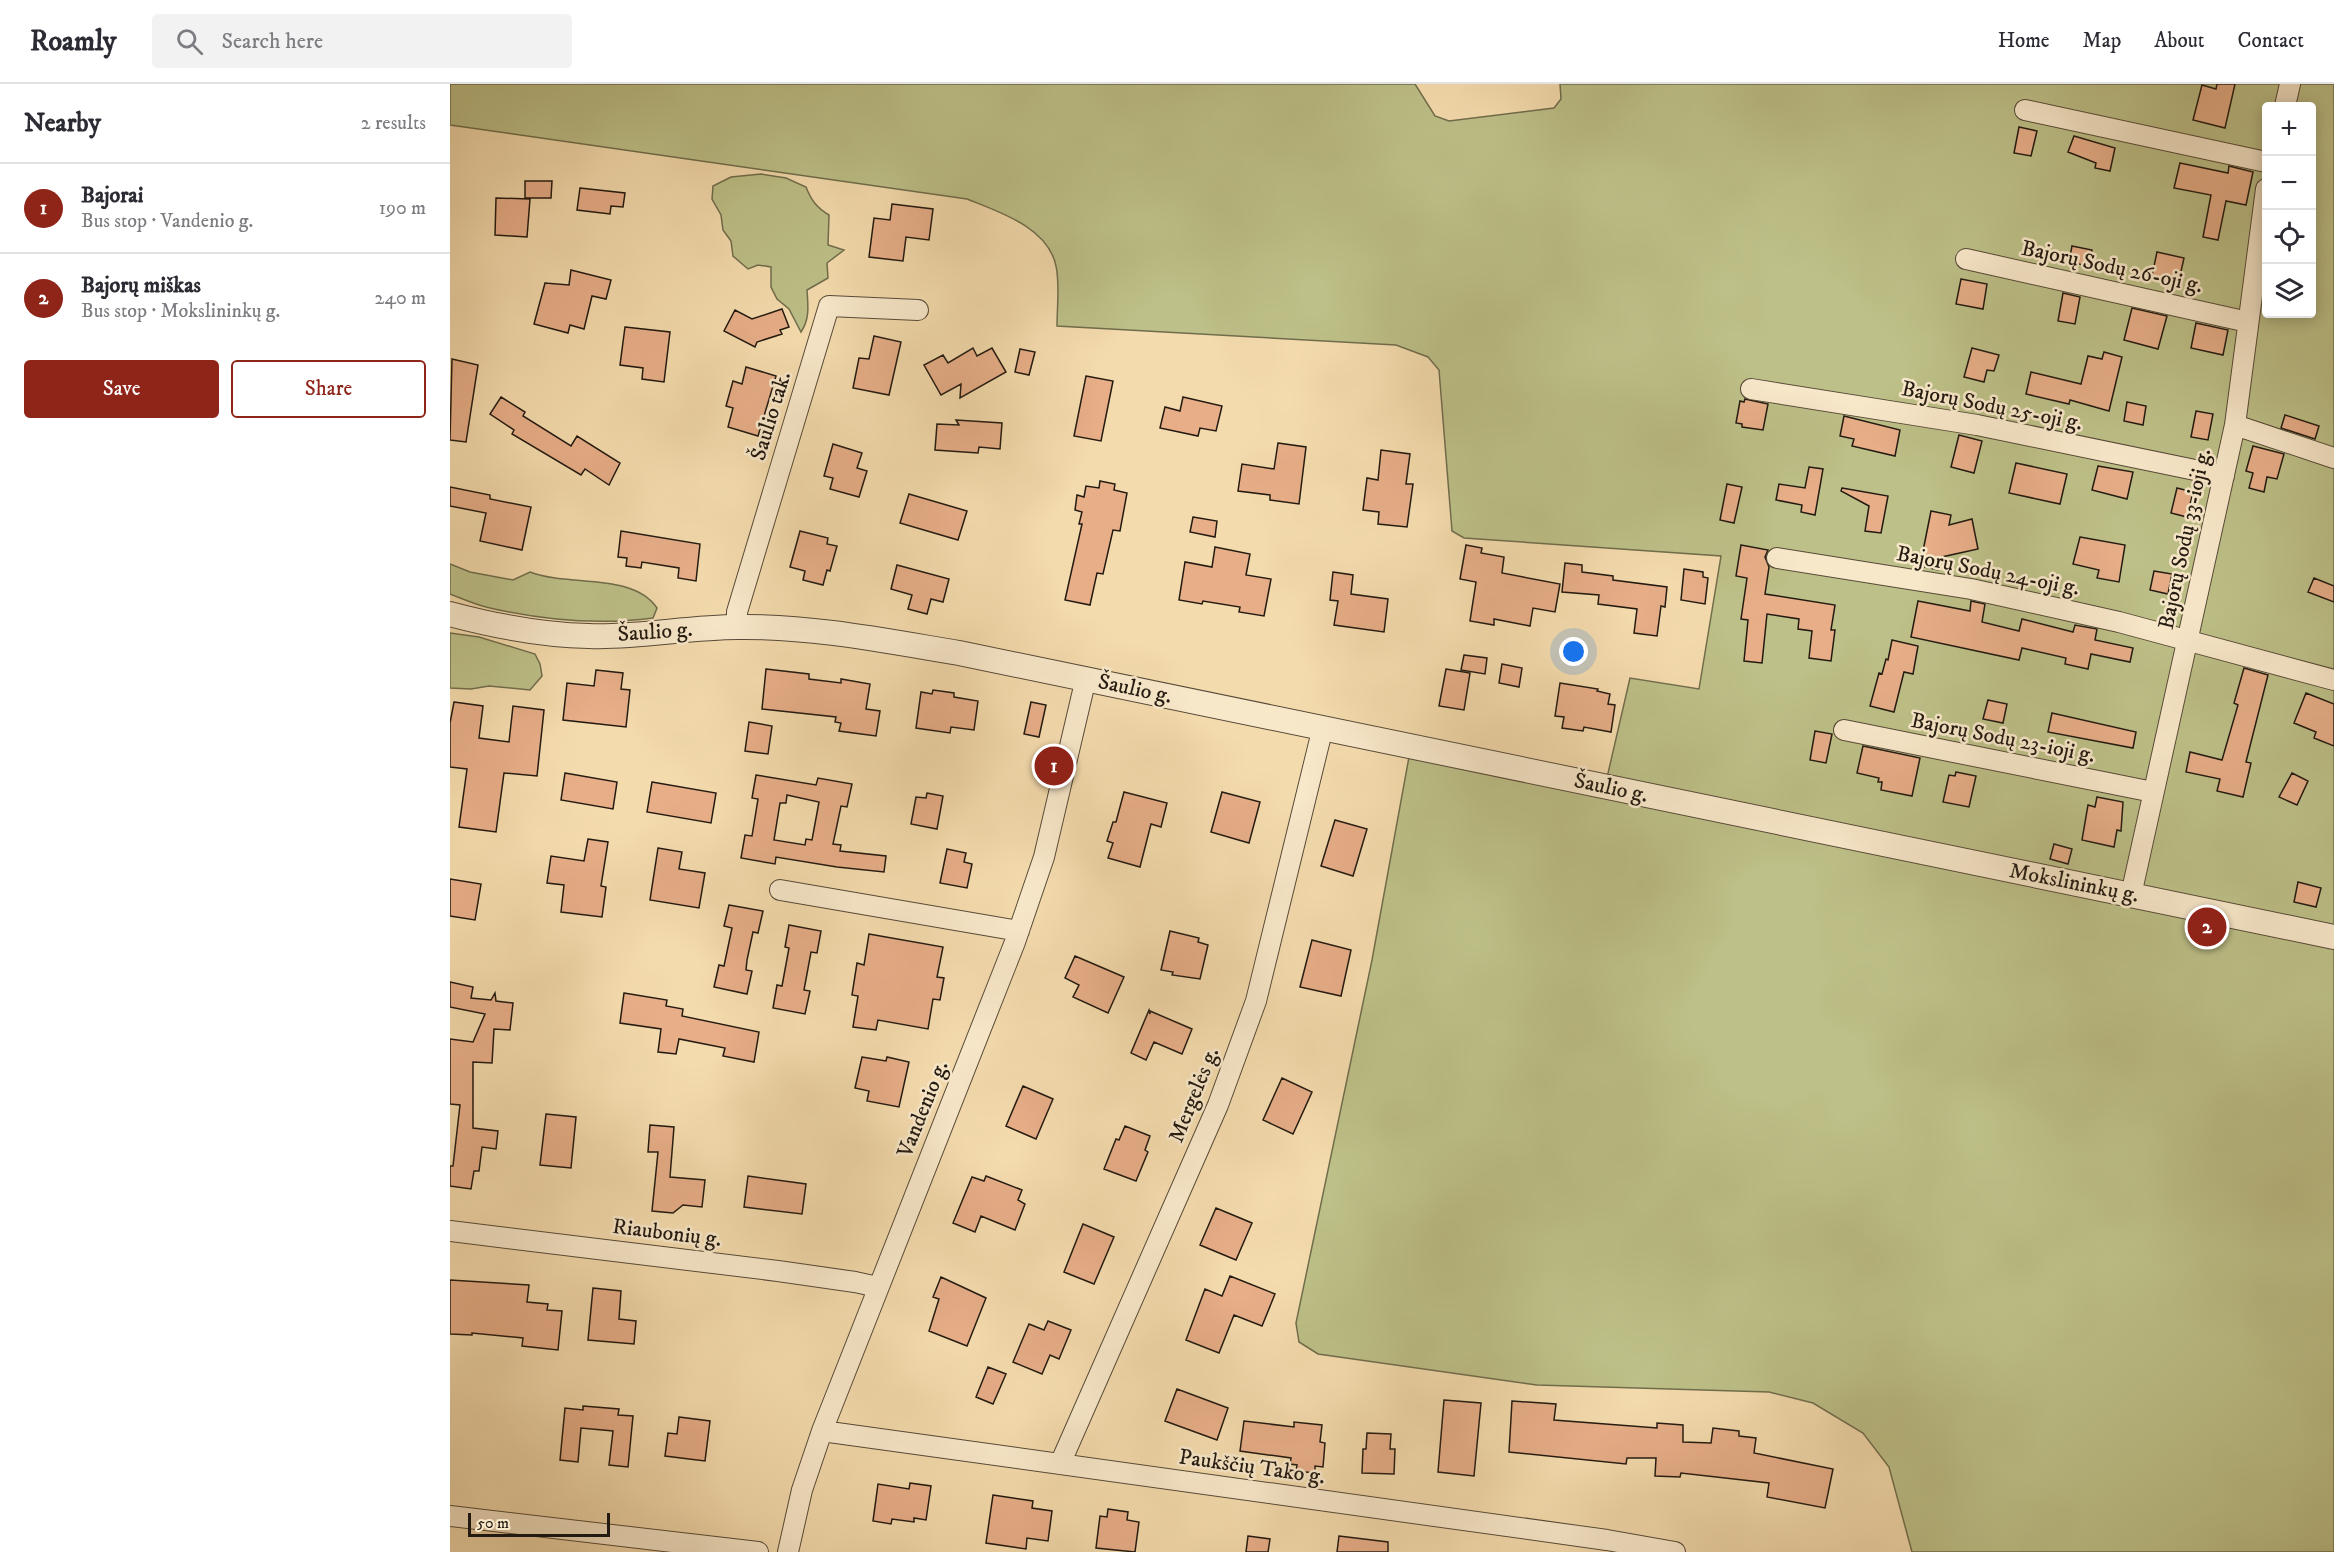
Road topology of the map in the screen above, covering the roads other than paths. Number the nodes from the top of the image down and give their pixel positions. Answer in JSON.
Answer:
{"nodes":[{"id":1,"x":2290,"y":84,"type":"edge"},
{"id":2,"x":2286,"y":102,"type":"edge"},
{"id":3,"x":2025,"y":110,"type":"dead end"},
{"id":4,"x":2262,"y":161,"type":"edge"},
{"id":5,"x":2263,"y":210,"type":"edge"},
{"id":6,"x":1966,"y":259,"type":"dead end"},
{"id":7,"x":918,"y":310,"type":"dead end"},
{"id":8,"x":2248,"y":322,"type":"junction"},
{"id":9,"x":1751,"y":389,"type":"dead end"},
{"id":10,"x":2235,"y":425,"type":"junction"},
{"id":11,"x":2334,"y":458,"type":"edge"},
{"id":12,"x":2224,"y":476,"type":"junction"},
{"id":13,"x":1777,"y":558,"type":"dead end"},
{"id":14,"x":450,"y":614,"type":"edge"},
{"id":15,"x":737,"y":627,"type":"junction"},
{"id":16,"x":2188,"y":640,"type":"junction"},
{"id":17,"x":1086,"y":678,"type":"junction"},
{"id":18,"x":2334,"y":680,"type":"edge"},
{"id":19,"x":1323,"y":728,"type":"junction"},
{"id":20,"x":1844,"y":730,"type":"dead end"},
{"id":21,"x":2153,"y":792,"type":"junction"},
{"id":22,"x":1814,"y":831,"type":"joint"},
{"id":23,"x":780,"y":890,"type":"dead end"},
{"id":24,"x":2131,"y":895,"type":"junction"},
{"id":25,"x":1019,"y":931,"type":"junction"},
{"id":26,"x":2334,"y":937,"type":"edge"},
{"id":27,"x":450,"y":1231,"type":"edge"},
{"id":28,"x":878,"y":1287,"type":"junction"},
{"id":29,"x":822,"y":1431,"type":"junction"},
{"id":30,"x":1060,"y":1464,"type":"junction"},
{"id":31,"x":450,"y":1516,"type":"edge"},
{"id":32,"x":758,"y":1552,"type":"edge"},
{"id":33,"x":788,"y":1552,"type":"edge"},
{"id":34,"x":1675,"y":1552,"type":"edge"}],
"edges":[{"from":1,"to":2,"type":"street"},
{"from":3,"to":4,"type":"street"},
{"from":5,"to":8,"type":"street","name":"Bajorų Sodų 33-ioji g."},
{"from":6,"to":8,"type":"street","name":"Bajorų Sodų 26-oji g."},
{"from":7,"to":15,"type":"street","name":"Šaulio tak."},
{"from":8,"to":10,"type":"street","name":"Bajorų Sodų 33-ioji g."},
{"from":9,"to":12,"type":"street","name":"Bajorų Sodų 25-oji g."},
{"from":10,"to":11,"type":"street"},
{"from":10,"to":12,"type":"street","name":"Bajorų Sodų 33-ioji g."},
{"from":12,"to":16,"type":"street","name":"Bajorų Sodų 33-ioji g."},
{"from":13,"to":16,"type":"street","name":"Bajorų Sodų 24-oji g."},
{"from":14,"to":15,"type":"street","name":"Šaulio g."},
{"from":15,"to":17,"type":"street","name":"Šaulio g."},
{"from":16,"to":18,"type":"street","name":"Bajorų Sodų 24-oji g."},
{"from":16,"to":21,"type":"street","name":"Bajorų Sodų 33-ioji g."},
{"from":17,"to":19,"type":"street","name":"Šaulio g."},
{"from":17,"to":25,"type":"street","name":"Vandenio g."},
{"from":19,"to":22,"type":"street","name":"Šaulio g."},
{"from":19,"to":30,"type":"street","name":"Mergelės g."},
{"from":20,"to":21,"type":"street","name":"Bajorų Sodų 23-ioji g."},
{"from":21,"to":24,"type":"street","name":"Bajorų Sodų 33-ioji g."},
{"from":22,"to":24,"type":"street","name":"Mokslininkų g."},
{"from":23,"to":25,"type":"street"},
{"from":24,"to":26,"type":"street","name":"Mokslininkų g."},
{"from":25,"to":28,"type":"street","name":"Vandenio g."},
{"from":27,"to":28,"type":"street","name":"Riaubonių g."},
{"from":28,"to":29,"type":"street","name":"Vandenio g."},
{"from":29,"to":30,"type":"street","name":"Paukščių Tako g."},
{"from":29,"to":33,"type":"street","name":"Vandenio g."},
{"from":30,"to":34,"type":"street","name":"Paukščių Tako g."},
{"from":31,"to":32,"type":"street"}]}
